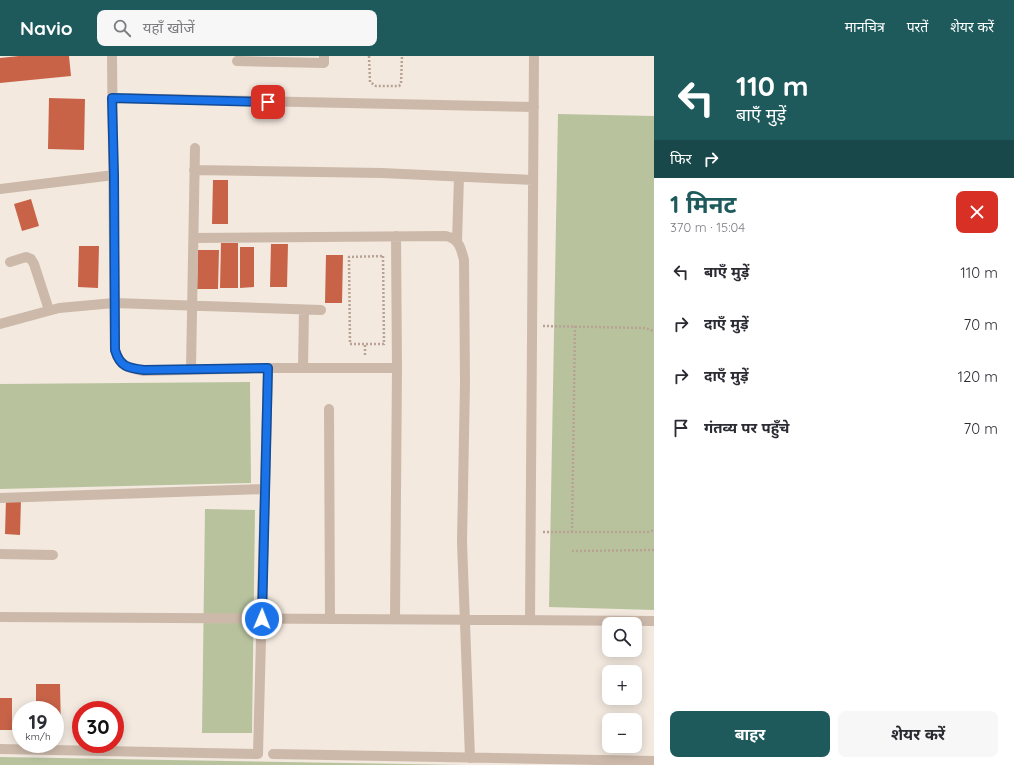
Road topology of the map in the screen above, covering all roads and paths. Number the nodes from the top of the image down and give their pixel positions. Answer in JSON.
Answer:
{"nodes":[{"id":1,"x":112,"y":56,"type":"edge"},
{"id":2,"x":324,"y":56,"type":"edge"},
{"id":3,"x":369,"y":56,"type":"edge"},
{"id":4,"x":402,"y":56,"type":"edge"},
{"id":5,"x":534,"y":56,"type":"edge"},
{"id":6,"x":237,"y":61,"type":"dead end"},
{"id":7,"x":112,"y":98,"type":"junction"},
{"id":8,"x":534,"y":107,"type":"junction"},
{"id":9,"x":194,"y":148,"type":"dead end"},
{"id":10,"x":194,"y":170,"type":"junction"},
{"id":11,"x":114,"y":175,"type":"junction"},
{"id":12,"x":459,"y":177,"type":"junction"},
{"id":13,"x":533,"y":180,"type":"junction"},
{"id":14,"x":0,"y":189,"type":"edge"},
{"id":15,"x":396,"y":236,"type":"junction"},
{"id":16,"x":194,"y":238,"type":"junction"},
{"id":17,"x":457,"y":241,"type":"junction"},
{"id":18,"x":10,"y":262,"type":"dead end"},
{"id":19,"x":114,"y":303,"type":"junction"},
{"id":20,"x":192,"y":306,"type":"junction"},
{"id":21,"x":49,"y":310,"type":"junction"},
{"id":22,"x":304,"y":310,"type":"junction"},
{"id":23,"x":321,"y":310,"type":"dead end"},
{"id":24,"x":0,"y":324,"type":"edge"},
{"id":25,"x":532,"y":325,"type":"junction"},
{"id":26,"x":574,"y":326,"type":"junction"},
{"id":27,"x":654,"y":331,"type":"edge"},
{"id":28,"x":365,"y":345,"type":"joint"},
{"id":29,"x":268,"y":368,"type":"junction"},
{"id":30,"x":303,"y":368,"type":"junction"},
{"id":31,"x":397,"y":368,"type":"junction"},
{"id":32,"x":192,"y":369,"type":"junction"},
{"id":33,"x":328,"y":410,"type":"dead end"},
{"id":34,"x":265,"y":489,"type":"junction"},
{"id":35,"x":0,"y":498,"type":"edge"},
{"id":36,"x":654,"y":530,"type":"edge"},
{"id":37,"x":530,"y":532,"type":"junction"},
{"id":38,"x":572,"y":532,"type":"junction"},
{"id":39,"x":654,"y":550,"type":"edge"},
{"id":40,"x":572,"y":551,"type":"dead end"},
{"id":41,"x":0,"y":554,"type":"edge"},
{"id":42,"x":53,"y":555,"type":"dead end"},
{"id":43,"x":0,"y":617,"type":"edge"},
{"id":44,"x":262,"y":619,"type":"junction"},
{"id":45,"x":330,"y":619,"type":"junction"},
{"id":46,"x":464,"y":619,"type":"junction"},
{"id":47,"x":395,"y":620,"type":"junction"},
{"id":48,"x":530,"y":620,"type":"junction"},
{"id":49,"x":654,"y":620,"type":"edge"},
{"id":50,"x":0,"y":749,"type":"edge"},
{"id":51,"x":273,"y":754,"type":"dead end"},
{"id":52,"x":470,"y":758,"type":"junction"},
{"id":53,"x":654,"y":761,"type":"edge"}],
"edges":[{"from":1,"to":7,"type":"street"},
{"from":2,"to":6,"type":"street"},
{"from":3,"to":4,"type":"path"},
{"from":5,"to":8,"type":"street"},
{"from":7,"to":8,"type":"street"},
{"from":7,"to":11,"type":"street"},
{"from":8,"to":13,"type":"street"},
{"from":9,"to":10,"type":"street"},
{"from":10,"to":12,"type":"street"},
{"from":10,"to":16,"type":"street"},
{"from":11,"to":14,"type":"street"},
{"from":11,"to":19,"type":"street"},
{"from":12,"to":13,"type":"street"},
{"from":12,"to":17,"type":"street"},
{"from":13,"to":25,"type":"street"},
{"from":15,"to":16,"type":"street"},
{"from":15,"to":17,"type":"street"},
{"from":15,"to":31,"type":"street"},
{"from":16,"to":20,"type":"street"},
{"from":17,"to":46,"type":"street"},
{"from":18,"to":21,"type":"street"},
{"from":19,"to":20,"type":"street"},
{"from":19,"to":21,"type":"street"},
{"from":19,"to":32,"type":"street"},
{"from":20,"to":22,"type":"street"},
{"from":20,"to":32,"type":"street"},
{"from":21,"to":24,"type":"street"},
{"from":22,"to":23,"type":"street"},
{"from":22,"to":30,"type":"street"},
{"from":25,"to":26,"type":"path"},
{"from":25,"to":37,"type":"street"},
{"from":26,"to":27,"type":"path"},
{"from":26,"to":38,"type":"path"},
{"from":28,"to":28,"type":"path"},
{"from":29,"to":30,"type":"street"},
{"from":29,"to":32,"type":"street"},
{"from":29,"to":34,"type":"street"},
{"from":30,"to":31,"type":"street"},
{"from":31,"to":47,"type":"street"},
{"from":33,"to":45,"type":"street"},
{"from":34,"to":35,"type":"street"},
{"from":34,"to":44,"type":"street"},
{"from":36,"to":38,"type":"path"},
{"from":37,"to":38,"type":"path"},
{"from":37,"to":48,"type":"street"},
{"from":39,"to":40,"type":"path"},
{"from":41,"to":42,"type":"street"},
{"from":43,"to":44,"type":"street"},
{"from":44,"to":45,"type":"street"},
{"from":44,"to":50,"type":"street"},
{"from":45,"to":47,"type":"street"},
{"from":46,"to":47,"type":"street"},
{"from":46,"to":48,"type":"street"},
{"from":46,"to":52,"type":"street"},
{"from":48,"to":49,"type":"street"},
{"from":51,"to":52,"type":"street"},
{"from":52,"to":53,"type":"street"}]}
